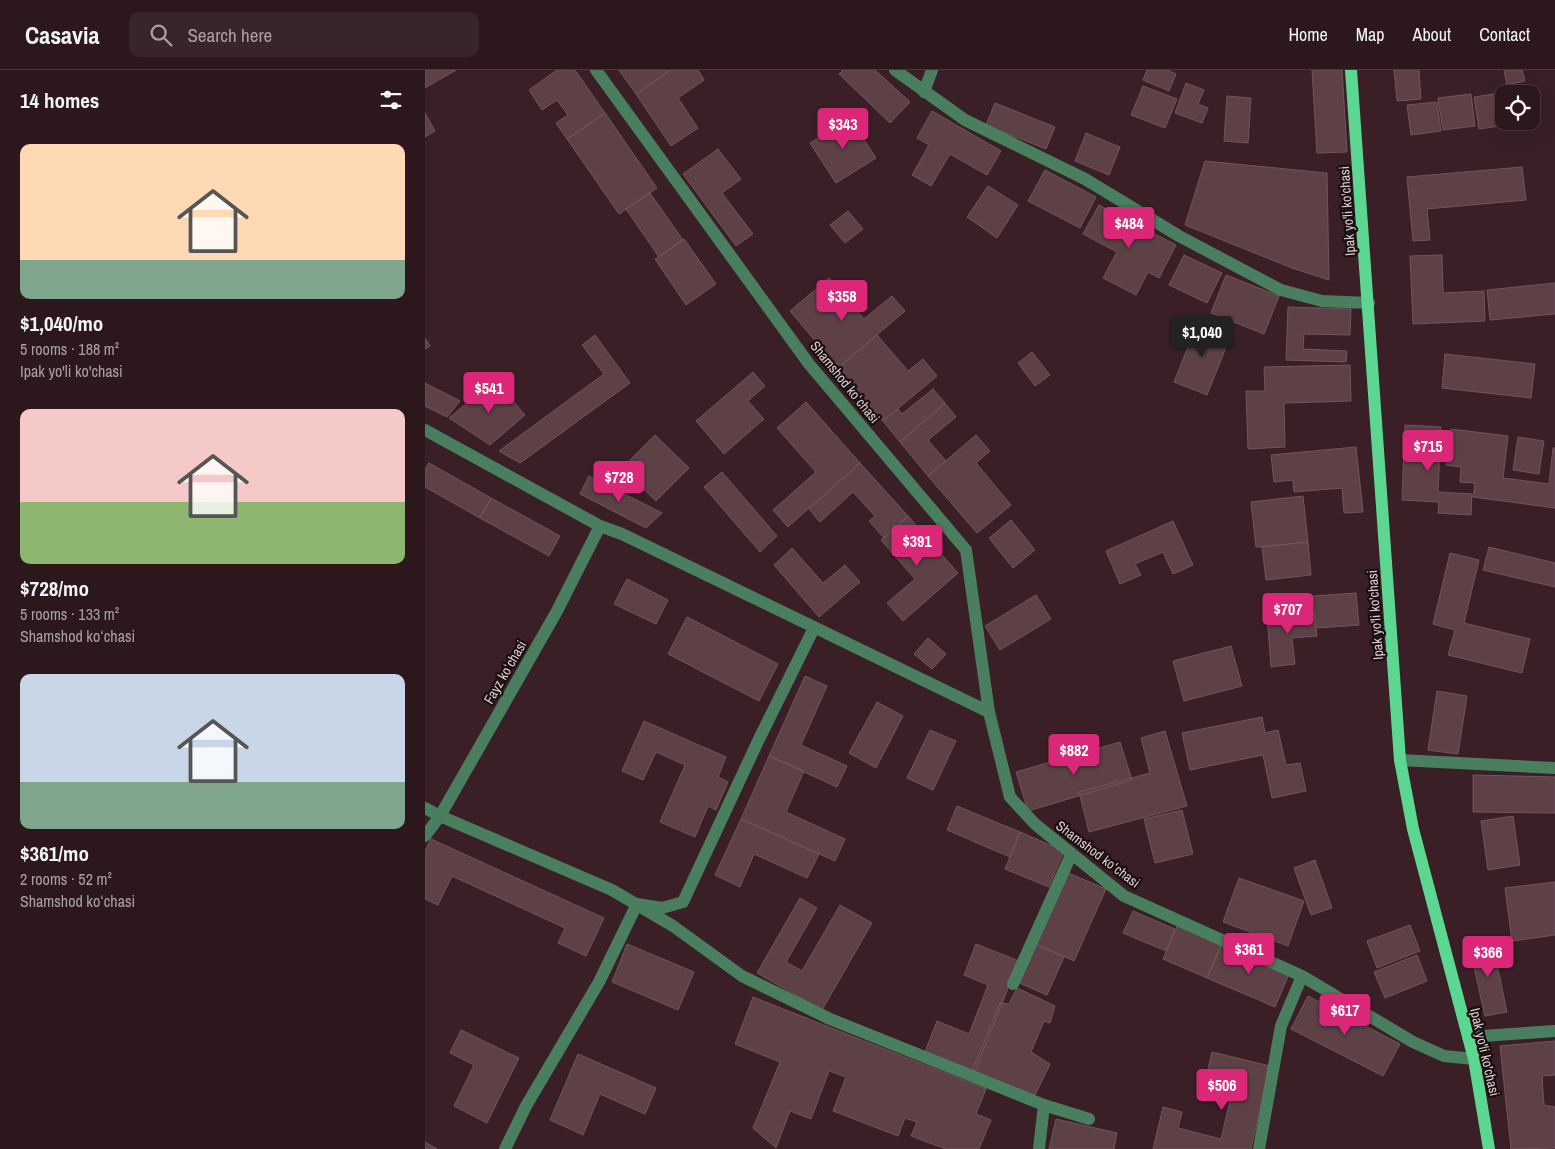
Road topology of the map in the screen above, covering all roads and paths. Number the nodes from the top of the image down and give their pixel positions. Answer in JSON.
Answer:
{"nodes":[{"id":1,"x":596,"y":70,"type":"edge"},
{"id":2,"x":895,"y":70,"type":"edge"},
{"id":3,"x":933,"y":70,"type":"edge"},
{"id":4,"x":1351,"y":70,"type":"edge"},
{"id":5,"x":924,"y":92,"type":"junction"},
{"id":6,"x":1369,"y":303,"type":"junction"},
{"id":7,"x":425,"y":430,"type":"edge"},
{"id":8,"x":600,"y":526,"type":"junction"},
{"id":9,"x":814,"y":628,"type":"junction"},
{"id":10,"x":989,"y":712,"type":"junction"},
{"id":11,"x":1400,"y":760,"type":"junction"},
{"id":12,"x":1555,"y":768,"type":"edge"},
{"id":13,"x":425,"y":808,"type":"edge"},
{"id":14,"x":440,"y":816,"type":"junction"},
{"id":15,"x":425,"y":836,"type":"edge"},
{"id":16,"x":1071,"y":855,"type":"junction"},
{"id":17,"x":637,"y":904,"type":"junction"},
{"id":18,"x":1302,"y":976,"type":"junction"},
{"id":19,"x":1013,"y":984,"type":"dead end"},
{"id":20,"x":1555,"y":1031,"type":"edge"},
{"id":21,"x":1468,"y":1037,"type":"junction"},
{"id":22,"x":1474,"y":1059,"type":"junction"},
{"id":23,"x":1044,"y":1105,"type":"junction"},
{"id":24,"x":1089,"y":1119,"type":"dead end"},
{"id":25,"x":505,"y":1149,"type":"edge"},
{"id":26,"x":1039,"y":1149,"type":"edge"},
{"id":27,"x":1259,"y":1149,"type":"edge"},
{"id":28,"x":1489,"y":1149,"type":"edge"}],
"edges":[{"from":1,"to":10,"type":"street","name":"Shamshod koʻchasi"},
{"from":2,"to":5,"type":"street"},
{"from":3,"to":5,"type":"street"},
{"from":4,"to":6,"type":"main road","name":"Ipak yo'li ko'chasi"},
{"from":5,"to":6,"type":"street"},
{"from":6,"to":11,"type":"main road","name":"Ipak yo'li ko'chasi"},
{"from":7,"to":8,"type":"street"},
{"from":8,"to":9,"type":"street"},
{"from":8,"to":14,"type":"street","name":"Fayz koʻchasi"},
{"from":9,"to":10,"type":"street"},
{"from":9,"to":17,"type":"street"},
{"from":10,"to":16,"type":"street","name":"Shamshod koʻchasi"},
{"from":11,"to":12,"type":"street"},
{"from":11,"to":21,"type":"main road","name":"Ipak yo'li ko'chasi"},
{"from":13,"to":14,"type":"street"},
{"from":14,"to":15,"type":"street","name":"Fayz koʻchasi"},
{"from":14,"to":17,"type":"street"},
{"from":16,"to":18,"type":"street","name":"Shamshod koʻchasi"},
{"from":16,"to":19,"type":"street"},
{"from":17,"to":23,"type":"street"},
{"from":17,"to":25,"type":"street"},
{"from":18,"to":22,"type":"street","name":"Shamshod koʻchasi"},
{"from":18,"to":27,"type":"street"},
{"from":20,"to":21,"type":"street"},
{"from":21,"to":22,"type":"main road","name":"Ipak yo'li ko'chasi"},
{"from":22,"to":28,"type":"main road","name":"Ipak yo'li ko'chasi"},
{"from":23,"to":24,"type":"street"},
{"from":23,"to":26,"type":"street"}]}
